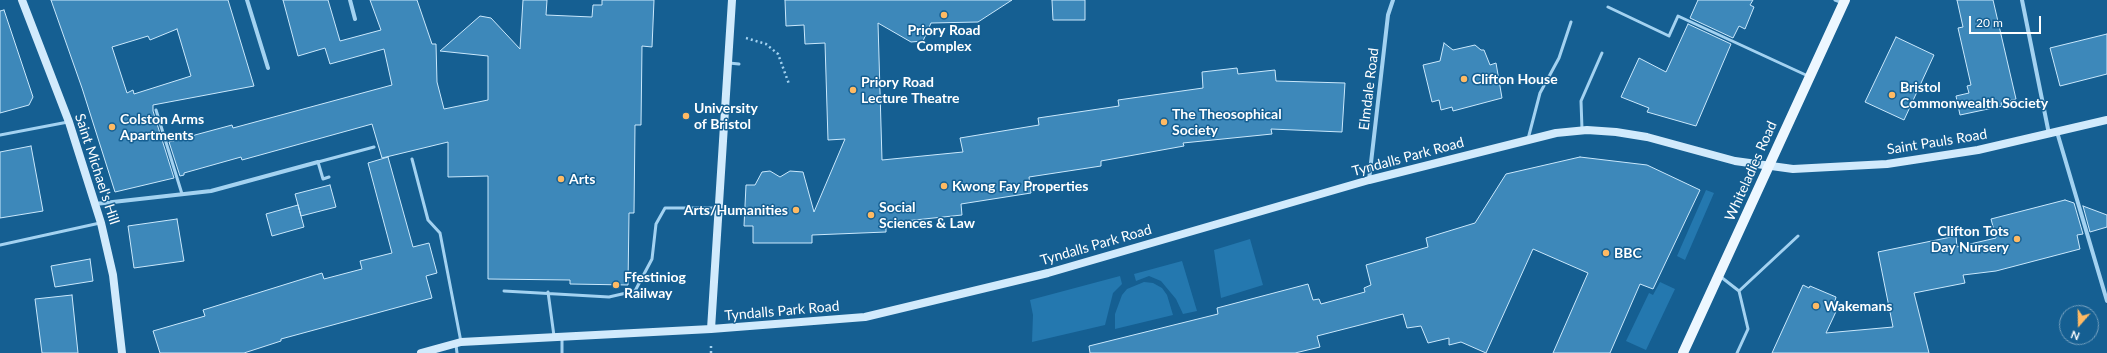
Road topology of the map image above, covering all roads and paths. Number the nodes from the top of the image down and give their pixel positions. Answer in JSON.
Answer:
{"nodes":[{"id":1,"x":22,"y":0,"type":"edge"},
{"id":2,"x":247,"y":0,"type":"edge"},
{"id":3,"x":350,"y":0,"type":"edge"},
{"id":4,"x":732,"y":0,"type":"edge"},
{"id":5,"x":1394,"y":0,"type":"edge"},
{"id":6,"x":2022,"y":0,"type":"edge"},
{"id":7,"x":1841,"y":1,"type":"edge"},
{"id":8,"x":1608,"y":7,"type":"dead end"},
{"id":9,"x":355,"y":19,"type":"dead end"},
{"id":10,"x":1571,"y":22,"type":"dead end"},
{"id":11,"x":730,"y":36,"type":"junction"},
{"id":12,"x":1602,"y":53,"type":"dead end"},
{"id":13,"x":728,"y":63,"type":"junction"},
{"id":14,"x":740,"y":64,"type":"dead end"},
{"id":15,"x":268,"y":68,"type":"dead end"},
{"id":16,"x":1809,"y":77,"type":"junction"},
{"id":17,"x":789,"y":84,"type":"dead end"},
{"id":18,"x":156,"y":110,"type":"dead end"},
{"id":19,"x":2107,"y":120,"type":"edge"},
{"id":20,"x":69,"y":122,"type":"junction"},
{"id":21,"x":1582,"y":130,"type":"junction"},
{"id":22,"x":2053,"y":133,"type":"junction"},
{"id":23,"x":0,"y":135,"type":"edge"},
{"id":24,"x":1528,"y":139,"type":"junction"},
{"id":25,"x":374,"y":147,"type":"dead end"},
{"id":26,"x":412,"y":159,"type":"dead end"},
{"id":27,"x":318,"y":162,"type":"junction"},
{"id":28,"x":1768,"y":167,"type":"junction"},
{"id":29,"x":330,"y":176,"type":"dead end"},
{"id":30,"x":1369,"y":180,"type":"junction"},
{"id":31,"x":182,"y":194,"type":"junction"},
{"id":32,"x":95,"y":204,"type":"junction"},
{"id":33,"x":718,"y":208,"type":"junction"},
{"id":34,"x":102,"y":223,"type":"junction"},
{"id":35,"x":1798,"y":236,"type":"dead end"},
{"id":36,"x":0,"y":245,"type":"edge"},
{"id":37,"x":1719,"y":276,"type":"junction"},
{"id":38,"x":504,"y":291,"type":"dead end"},
{"id":39,"x":1739,"y":291,"type":"junction"},
{"id":40,"x":548,"y":292,"type":"junction"},
{"id":41,"x":2107,"y":300,"type":"edge"},
{"id":42,"x":711,"y":329,"type":"junction"},
{"id":43,"x":558,"y":338,"type":"junction"},
{"id":44,"x":458,"y":342,"type":"junction"},
{"id":45,"x":122,"y":353,"type":"edge"},
{"id":46,"x":420,"y":353,"type":"edge"},
{"id":47,"x":457,"y":353,"type":"edge"},
{"id":48,"x":562,"y":353,"type":"edge"},
{"id":49,"x":1683,"y":353,"type":"edge"},
{"id":50,"x":1737,"y":353,"type":"edge"}],
"edges":[{"from":1,"to":20,"type":"street","name":"Saint Michael's Hill"},
{"from":2,"to":15,"type":"street"},
{"from":3,"to":9,"type":"street"},
{"from":4,"to":11,"type":"street"},
{"from":5,"to":30,"type":"street","name":"Elmdale Road"},
{"from":6,"to":22,"type":"street"},
{"from":7,"to":16,"type":"main road","name":"Whiteladies Road"},
{"from":8,"to":16,"type":"lane"},
{"from":10,"to":24,"type":"lane"},
{"from":11,"to":13,"type":"street"},
{"from":11,"to":17,"type":"path"},
{"from":12,"to":21,"type":"lane"},
{"from":13,"to":14,"type":"lane"},
{"from":13,"to":33,"type":"street"},
{"from":16,"to":28,"type":"main road","name":"Whiteladies Road"},
{"from":18,"to":31,"type":"lane"},
{"from":19,"to":22,"type":"street","name":"Saint Pauls Road"},
{"from":20,"to":23,"type":"lane"},
{"from":20,"to":32,"type":"street","name":"Saint Michael's Hill"},
{"from":21,"to":24,"type":"street","name":"Tyndalls Park Road"},
{"from":21,"to":28,"type":"street","name":"Tyndalls Park Road"},
{"from":22,"to":28,"type":"street","name":"Saint Pauls Road"},
{"from":22,"to":41,"type":"street"},
{"from":24,"to":30,"type":"street","name":"Tyndalls Park Road"},
{"from":25,"to":27,"type":"lane"},
{"from":26,"to":44,"type":"lane"},
{"from":27,"to":29,"type":"lane"},
{"from":27,"to":31,"type":"street"},
{"from":28,"to":37,"type":"main road","name":"Whiteladies Road"},
{"from":30,"to":42,"type":"street","name":"Tyndalls Park Road"},
{"from":31,"to":32,"type":"street"},
{"from":32,"to":34,"type":"street","name":"Saint Michael's Hill"},
{"from":33,"to":40,"type":"lane"},
{"from":33,"to":42,"type":"street"},
{"from":34,"to":36,"type":"lane"},
{"from":34,"to":45,"type":"street","name":"Saint Michael's Hill"},
{"from":35,"to":39,"type":"lane"},
{"from":37,"to":39,"type":"lane"},
{"from":37,"to":49,"type":"main road","name":"Whiteladies Road"},
{"from":38,"to":40,"type":"lane"},
{"from":39,"to":50,"type":"lane"},
{"from":40,"to":43,"type":"lane"},
{"from":42,"to":43,"type":"street","name":"Tyndalls Park Road"},
{"from":43,"to":44,"type":"street","name":"Tyndalls Park Road"},
{"from":43,"to":48,"type":"lane"},
{"from":44,"to":46,"type":"street","name":"Tyndalls Park Road"},
{"from":44,"to":47,"type":"lane"}]}
